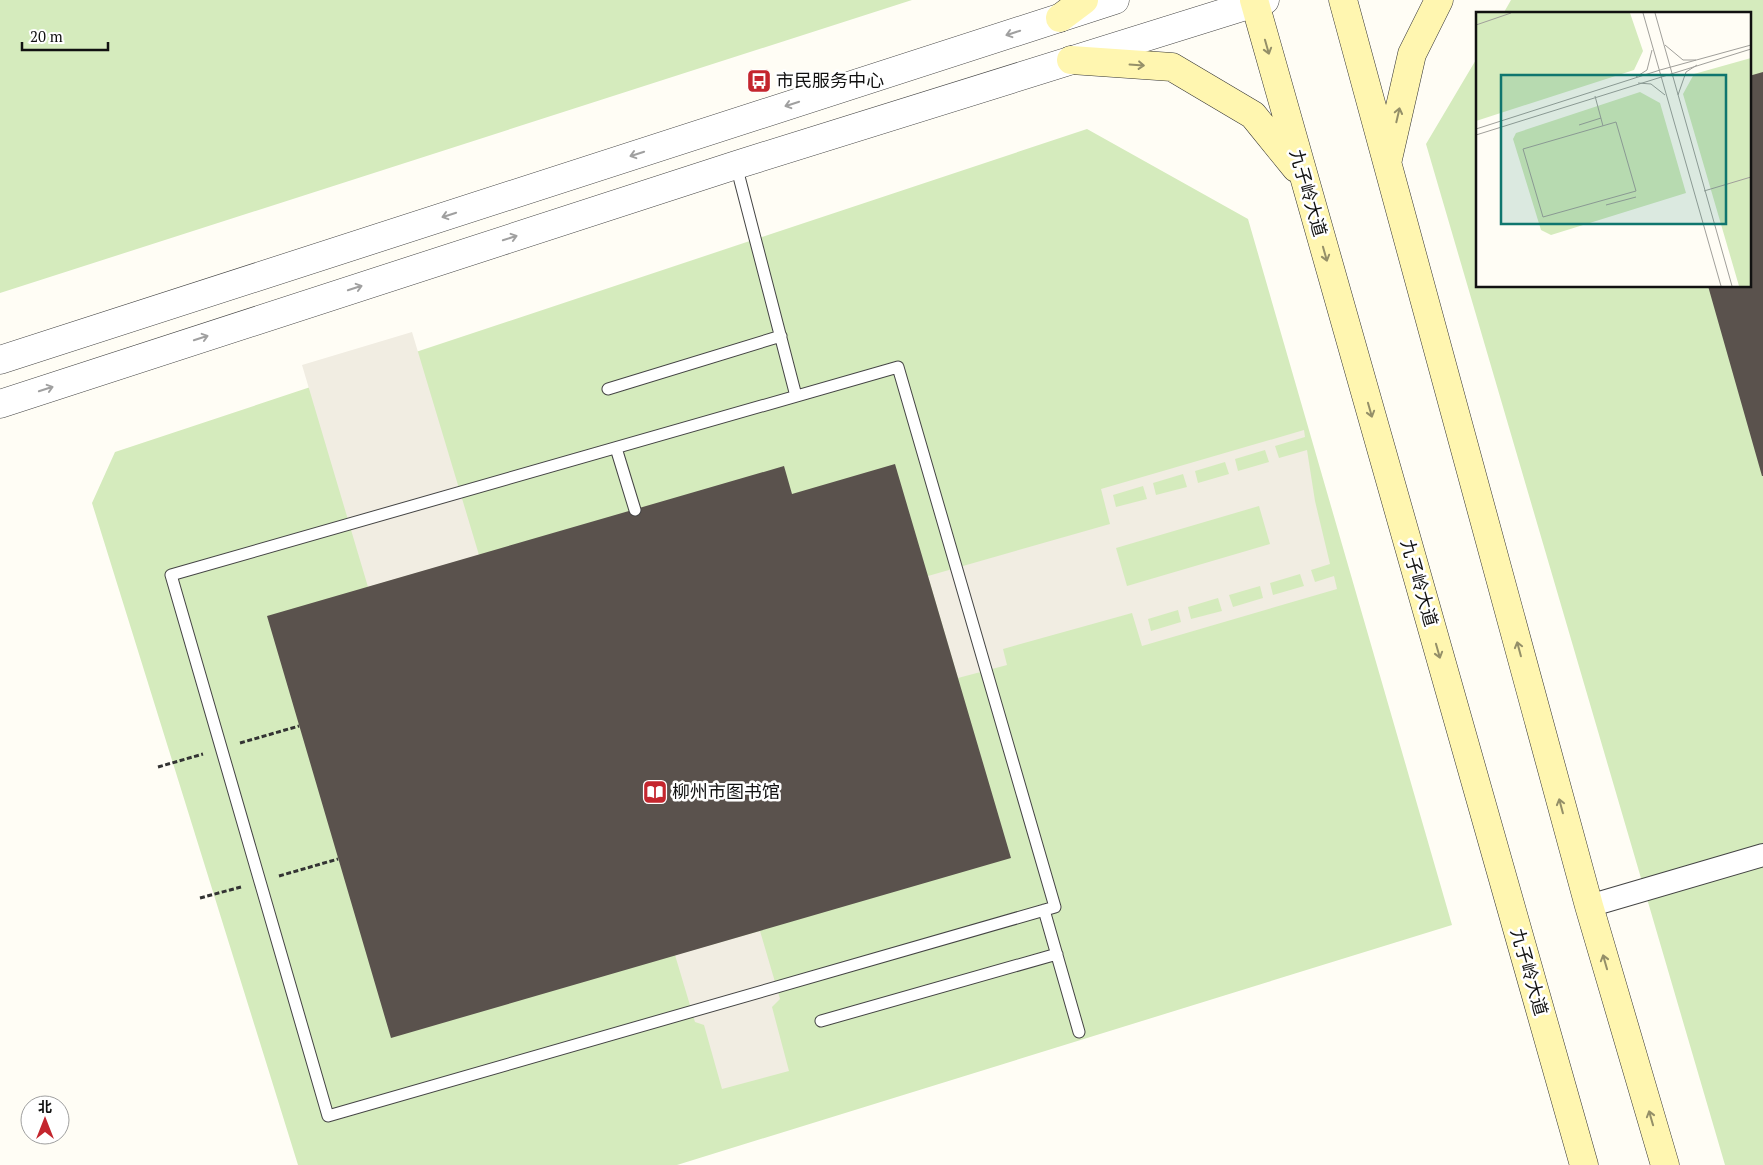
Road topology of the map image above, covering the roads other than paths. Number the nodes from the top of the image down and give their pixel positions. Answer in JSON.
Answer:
{"nodes":[{"id":1,"x":1084,"y":0,"type":"edge"},
{"id":2,"x":1116,"y":0,"type":"edge"},
{"id":3,"x":1343,"y":0,"type":"edge"},
{"id":4,"x":1439,"y":0,"type":"edge"},
{"id":5,"x":1258,"y":1,"type":"edge"},
{"id":6,"x":1060,"y":18,"type":"junction"},
{"id":7,"x":1071,"y":60,"type":"junction"},
{"id":8,"x":1387,"y":163,"type":"junction"},
{"id":9,"x":736,"y":164,"type":"junction"},
{"id":10,"x":1304,"y":177,"type":"junction"},
{"id":11,"x":781,"y":336,"type":"junction"},
{"id":12,"x":0,"y":360,"type":"edge"},
{"id":13,"x":608,"y":388,"type":"dead end"},
{"id":14,"x":796,"y":396,"type":"junction"},
{"id":15,"x":0,"y":404,"type":"edge"},
{"id":16,"x":616,"y":448,"type":"junction"},
{"id":17,"x":635,"y":510,"type":"dead end"},
{"id":18,"x":1763,"y":854,"type":"edge"},
{"id":19,"x":1589,"y":906,"type":"junction"},
{"id":20,"x":1044,"y":910,"type":"junction"},
{"id":21,"x":1056,"y":954,"type":"junction"},
{"id":22,"x":821,"y":1022,"type":"dead end"},
{"id":23,"x":1079,"y":1032,"type":"dead end"},
{"id":24,"x":1584,"y":1165,"type":"edge"},
{"id":25,"x":1665,"y":1165,"type":"edge"}],
"edges":[{"from":1,"to":6,"type":"main road"},
{"from":2,"to":6,"type":"street"},
{"from":3,"to":8,"type":"main road"},
{"from":8,"to":4,"type":"main road","one_way":true},
{"from":5,"to":7,"type":"street"},
{"from":5,"to":10,"type":"main road","name":"九子岭大道","one_way":true},
{"from":6,"to":12,"type":"street","one_way":true},
{"from":7,"to":9,"type":"street"},
{"from":7,"to":10,"type":"main road","one_way":true},
{"from":19,"to":8,"type":"main road","one_way":true},
{"from":9,"to":11,"type":"lane"},
{"from":15,"to":9,"type":"street","one_way":true},
{"from":10,"to":24,"type":"main road","name":"九子岭大道","one_way":true},
{"from":11,"to":13,"type":"lane"},
{"from":11,"to":14,"type":"lane"},
{"from":14,"to":16,"type":"lane"},
{"from":14,"to":20,"type":"lane"},
{"from":16,"to":17,"type":"lane"},
{"from":16,"to":20,"type":"lane"},
{"from":18,"to":19,"type":"street"},
{"from":25,"to":19,"type":"main road","one_way":true},
{"from":20,"to":21,"type":"lane"},
{"from":21,"to":22,"type":"lane"},
{"from":21,"to":23,"type":"lane"}]}
